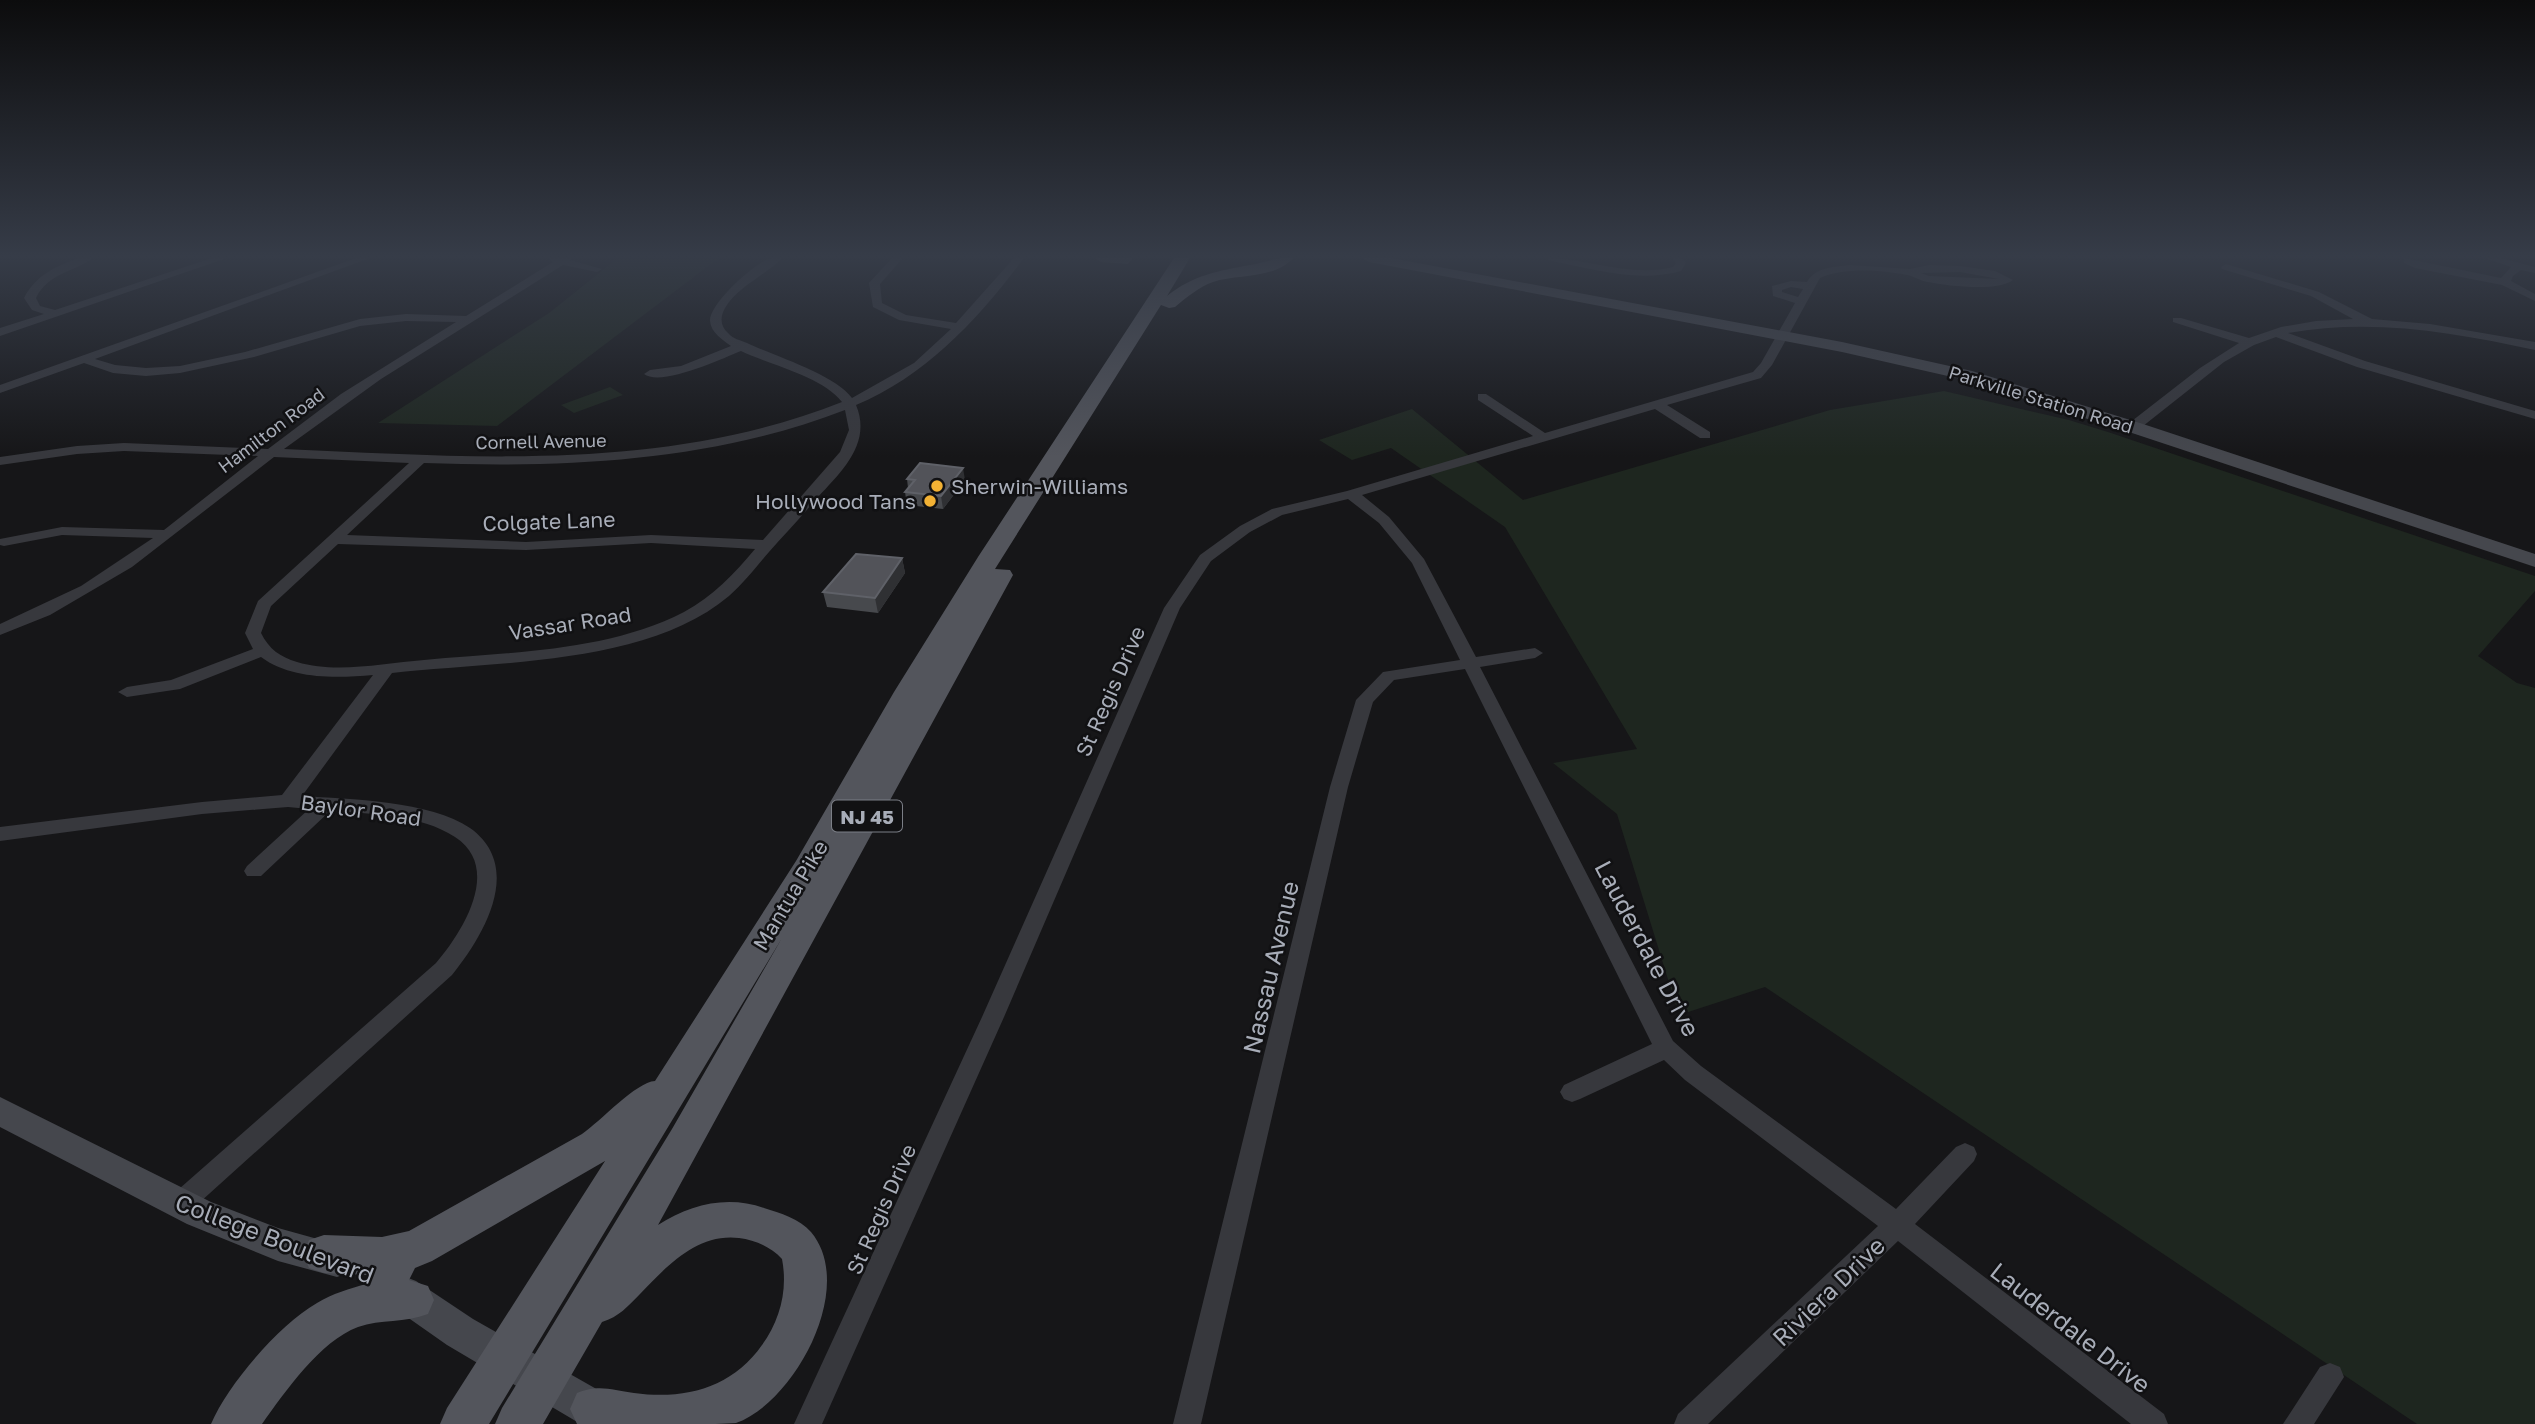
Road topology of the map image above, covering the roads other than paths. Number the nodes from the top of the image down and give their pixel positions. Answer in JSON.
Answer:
{"nodes":[{"id":1,"x":24,"y":324,"type":"edge"},
{"id":2,"x":180,"y":324,"type":"edge"},
{"id":3,"x":354,"y":324,"type":"edge"},
{"id":4,"x":461,"y":324,"type":"edge"},
{"id":5,"x":716,"y":324,"type":"edge"},
{"id":6,"x":943,"y":324,"type":"edge"},
{"id":7,"x":960,"y":324,"type":"edge"},
{"id":8,"x":1139,"y":324,"type":"edge"},
{"id":9,"x":1156,"y":324,"type":"edge"},
{"id":10,"x":1722,"y":324,"type":"edge"},
{"id":11,"x":1789,"y":324,"type":"edge"},
{"id":12,"x":2192,"y":324,"type":"edge"},
{"id":13,"x":2356,"y":324,"type":"edge"},
{"id":14,"x":2381,"y":324,"type":"edge"},
{"id":15,"x":958,"y":327,"type":"junction"},
{"id":16,"x":0,"y":332,"type":"edge"},
{"id":17,"x":2276,"y":333,"type":"junction"},
{"id":18,"x":1783,"y":336,"type":"junction"},
{"id":19,"x":2249,"y":342,"type":"junction"},
{"id":20,"x":743,"y":346,"type":"junction"},
{"id":21,"x":2535,"y":346,"type":"edge"},
{"id":22,"x":84,"y":359,"type":"junction"},
{"id":23,"x":650,"y":374,"type":"dead end"},
{"id":24,"x":0,"y":389,"type":"edge"},
{"id":25,"x":1482,"y":397,"type":"dead end"},
{"id":26,"x":1657,"y":404,"type":"junction"},
{"id":27,"x":847,"y":405,"type":"junction"},
{"id":28,"x":2535,"y":415,"type":"edge"},
{"id":29,"x":2133,"y":427,"type":"junction"},
{"id":30,"x":1705,"y":435,"type":"dead end"},
{"id":31,"x":1541,"y":436,"type":"junction"},
{"id":32,"x":272,"y":453,"type":"junction"},
{"id":33,"x":422,"y":458,"type":"junction"},
{"id":34,"x":0,"y":461,"type":"edge"},
{"id":35,"x":1351,"y":494,"type":"junction"},
{"id":36,"x":166,"y":534,"type":"junction"},
{"id":37,"x":332,"y":539,"type":"junction"},
{"id":38,"x":4,"y":542,"type":"dead end"},
{"id":39,"x":767,"y":545,"type":"junction"},
{"id":40,"x":2535,"y":561,"type":"edge"},
{"id":41,"x":0,"y":630,"type":"edge"},
{"id":42,"x":262,"y":651,"type":"junction"},
{"id":43,"x":1535,"y":653,"type":"dead end"},
{"id":44,"x":1471,"y":663,"type":"junction"},
{"id":45,"x":386,"y":669,"type":"junction"},
{"id":46,"x":127,"y":692,"type":"dead end"},
{"id":47,"x":288,"y":801,"type":"junction"},
{"id":48,"x":327,"y":803,"type":"junction"},
{"id":49,"x":0,"y":834,"type":"edge"},
{"id":50,"x":254,"y":871,"type":"dead end"},
{"id":51,"x":733,"y":988,"type":"junction"},
{"id":52,"x":1665,"y":1046,"type":"junction"},
{"id":53,"x":1572,"y":1092,"type":"dead end"},
{"id":54,"x":0,"y":1111,"type":"edge"},
{"id":55,"x":1965,"y":1154,"type":"dead end"},
{"id":56,"x":180,"y":1204,"type":"junction"},
{"id":57,"x":1897,"y":1225,"type":"junction"},
{"id":58,"x":324,"y":1254,"type":"joint"},
{"id":59,"x":400,"y":1278,"type":"junction"},
{"id":60,"x":579,"y":1326,"type":"junction"},
{"id":61,"x":505,"y":1359,"type":"junction"},
{"id":62,"x":2330,"y":1377,"type":"dead end"},
{"id":63,"x":544,"y":1380,"type":"junction"},
{"id":64,"x":603,"y":1417,"type":"edge"},
{"id":65,"x":234,"y":1424,"type":"edge"},
{"id":66,"x":464,"y":1424,"type":"edge"},
{"id":67,"x":518,"y":1424,"type":"edge"},
{"id":68,"x":808,"y":1424,"type":"edge"},
{"id":69,"x":1187,"y":1424,"type":"edge"},
{"id":70,"x":1688,"y":1424,"type":"edge"},
{"id":71,"x":2154,"y":1424,"type":"edge"},
{"id":72,"x":2297,"y":1424,"type":"edge"}],
"edges":[{"from":1,"to":16,"type":"street"},
{"from":2,"to":22,"type":"street"},
{"from":3,"to":22,"type":"street"},
{"from":4,"to":32,"type":"street","name":"Hamilton Road"},
{"from":5,"to":20,"type":"street"},
{"from":6,"to":15,"type":"street"},
{"from":7,"to":15,"type":"street","name":"Cornell Avenue"},
{"from":8,"to":51,"type":"main road","name":"Mantua Pike","number":"NJ 45"},
{"from":9,"to":60,"type":"main road","name":"Mantua Pike","number":"NJ 45"},
{"from":10,"to":18,"type":"main road","name":"Parkville Station Road"},
{"from":11,"to":18,"type":"street","name":"St Regis Drive"},
{"from":12,"to":19,"type":"street"},
{"from":13,"to":17,"type":"street"},
{"from":14,"to":21,"type":"street"},
{"from":15,"to":27,"type":"street","name":"Cornell Avenue"},
{"from":17,"to":19,"type":"street"},
{"from":17,"to":28,"type":"street"},
{"from":18,"to":26,"type":"street","name":"St Regis Drive"},
{"from":18,"to":29,"type":"main road","name":"Parkville Station Road"},
{"from":19,"to":29,"type":"street"},
{"from":20,"to":23,"type":"street"},
{"from":20,"to":27,"type":"street"},
{"from":22,"to":24,"type":"street"},
{"from":25,"to":31,"type":"street"},
{"from":26,"to":30,"type":"street"},
{"from":26,"to":31,"type":"street","name":"St Regis Drive"},
{"from":27,"to":33,"type":"street","name":"Cornell Avenue"},
{"from":27,"to":39,"type":"street","name":"Vassar Road"},
{"from":29,"to":40,"type":"main road","name":"Parkville Station Road"},
{"from":31,"to":35,"type":"street","name":"St Regis Drive"},
{"from":32,"to":33,"type":"street","name":"Cornell Avenue"},
{"from":32,"to":34,"type":"street","name":"Cornell Avenue"},
{"from":32,"to":36,"type":"street","name":"Hamilton Road"},
{"from":33,"to":37,"type":"street"},
{"from":35,"to":44,"type":"street","name":"Lauderdale Drive"},
{"from":35,"to":68,"type":"street","name":"St Regis Drive"},
{"from":36,"to":38,"type":"street"},
{"from":36,"to":41,"type":"street","name":"Hamilton Road"},
{"from":37,"to":39,"type":"street","name":"Colgate Lane"},
{"from":37,"to":42,"type":"street"},
{"from":39,"to":45,"type":"street","name":"Vassar Road"},
{"from":42,"to":45,"type":"street","name":"Vassar Road"},
{"from":42,"to":46,"type":"street"},
{"from":43,"to":44,"type":"street","name":"Nassau Avenue"},
{"from":44,"to":52,"type":"street","name":"Lauderdale Drive"},
{"from":44,"to":69,"type":"street","name":"Nassau Avenue"},
{"from":45,"to":47,"type":"street"},
{"from":47,"to":48,"type":"street","name":"Baylor Road"},
{"from":47,"to":49,"type":"street","name":"Baylor Road"},
{"from":48,"to":50,"type":"street"},
{"from":48,"to":56,"type":"street","name":"Baylor Road"},
{"from":51,"to":59,"type":"main road"},
{"from":51,"to":61,"type":"main road","name":"Mantua Pike","number":"NJ 45"},
{"from":52,"to":53,"type":"street"},
{"from":52,"to":57,"type":"street","name":"Lauderdale Drive"},
{"from":54,"to":56,"type":"main road","name":"College Boulevard"},
{"from":55,"to":57,"type":"street","name":"Riviera Drive"},
{"from":56,"to":58,"type":"main road","name":"College Boulevard"},
{"from":57,"to":70,"type":"street","name":"Riviera Drive"},
{"from":57,"to":71,"type":"street","name":"Lauderdale Drive"},
{"from":58,"to":59,"type":"main road"},
{"from":59,"to":61,"type":"main road"},
{"from":59,"to":65,"type":"main road"},
{"from":60,"to":63,"type":"main road","name":"Mantua Pike","number":"NJ 45"},
{"from":60,"to":64,"type":"main road"},
{"from":61,"to":63,"type":"main road"},
{"from":61,"to":66,"type":"main road","name":"Mantua Pike","number":"NJ 45"},
{"from":62,"to":72,"type":"street"},
{"from":63,"to":64,"type":"main road"},
{"from":63,"to":67,"type":"main road","name":"Mantua Pike","number":"NJ 45"}]}
